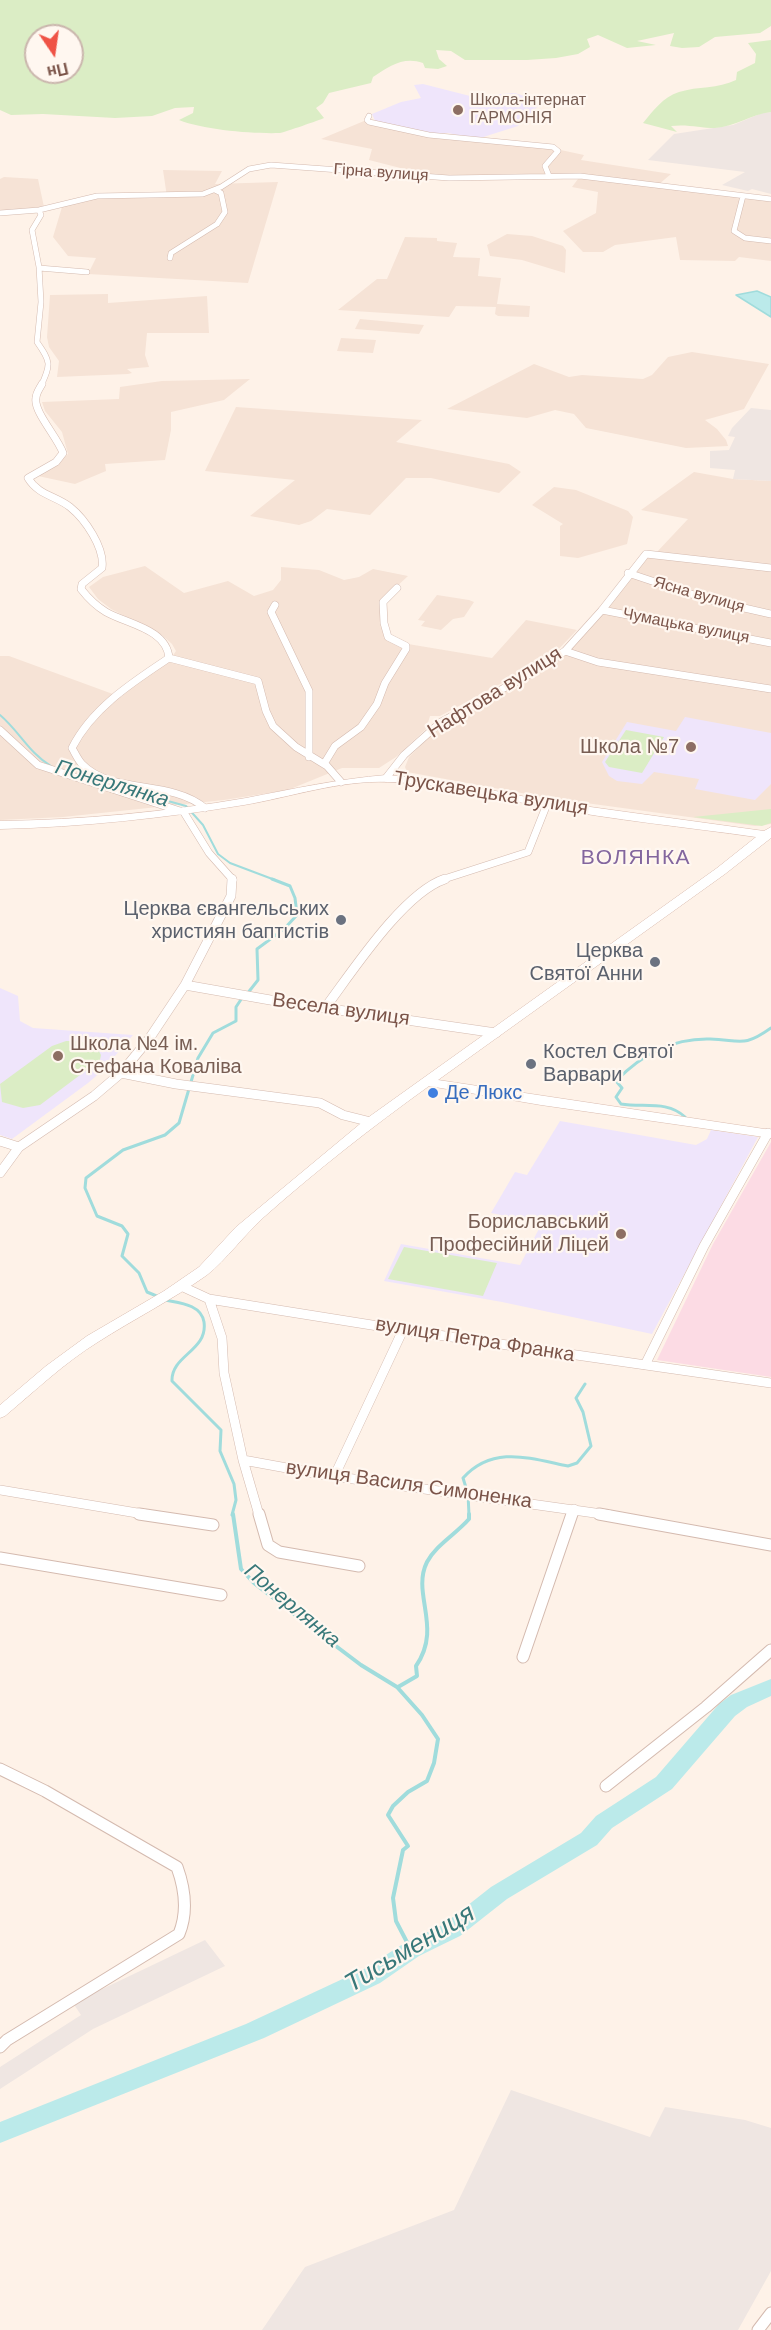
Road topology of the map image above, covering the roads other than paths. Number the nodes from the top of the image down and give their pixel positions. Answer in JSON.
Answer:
{"nodes":[{"id":1,"x":369,"y":116,"type":"dead end"},
{"id":2,"x":549,"y":176,"type":"junction"},
{"id":3,"x":215,"y":190,"type":"junction"},
{"id":4,"x":742,"y":195,"type":"junction"},
{"id":5,"x":771,"y":199,"type":"edge"},
{"id":6,"x":39,"y":210,"type":"junction"},
{"id":7,"x":0,"y":213,"type":"edge"},
{"id":8,"x":771,"y":241,"type":"edge"},
{"id":9,"x":170,"y":258,"type":"dead end"},
{"id":10,"x":39,"y":268,"type":"junction"},
{"id":11,"x":87,"y":272,"type":"dead end"},
{"id":12,"x":771,"y":568,"type":"edge"},
{"id":13,"x":628,"y":573,"type":"junction"},
{"id":14,"x":397,"y":588,"type":"dead end"},
{"id":15,"x":275,"y":605,"type":"dead end"},
{"id":16,"x":602,"y":609,"type":"junction"},
{"id":17,"x":771,"y":614,"type":"edge"},
{"id":18,"x":771,"y":643,"type":"edge"},
{"id":19,"x":565,"y":651,"type":"junction"},
{"id":20,"x":169,"y":658,"type":"junction"},
{"id":21,"x":771,"y":689,"type":"edge"},
{"id":22,"x":0,"y":730,"type":"edge"},
{"id":23,"x":309,"y":757,"type":"junction"},
{"id":24,"x":324,"y":764,"type":"junction"},
{"id":25,"x":386,"y":778,"type":"junction"},
{"id":26,"x":341,"y":782,"type":"junction"},
{"id":27,"x":547,"y":804,"type":"junction"},
{"id":28,"x":190,"y":810,"type":"junction"},
{"id":29,"x":0,"y":825,"type":"edge"},
{"id":30,"x":770,"y":834,"type":"edge"},
{"id":31,"x":185,"y":985,"type":"junction"},
{"id":32,"x":325,"y":1008,"type":"junction"},
{"id":33,"x":496,"y":1033,"type":"junction"},
{"id":34,"x":121,"y":1073,"type":"junction"},
{"id":35,"x":427,"y":1082,"type":"junction"},
{"id":36,"x":371,"y":1122,"type":"junction"},
{"id":37,"x":770,"y":1134,"type":"edge"},
{"id":38,"x":0,"y":1141,"type":"edge"},
{"id":39,"x":19,"y":1147,"type":"junction"},
{"id":40,"x":0,"y":1173,"type":"edge"},
{"id":41,"x":175,"y":1290,"type":"junction"},
{"id":42,"x":209,"y":1299,"type":"junction"},
{"id":43,"x":403,"y":1330,"type":"junction"},
{"id":44,"x":645,"y":1365,"type":"junction"},
{"id":45,"x":771,"y":1383,"type":"edge"},
{"id":46,"x":0,"y":1413,"type":"edge"},
{"id":47,"x":243,"y":1460,"type":"junction"},
{"id":48,"x":334,"y":1477,"type":"junction"},
{"id":49,"x":0,"y":1490,"type":"edge"},
{"id":50,"x":574,"y":1509,"type":"junction"},
{"id":51,"x":213,"y":1525,"type":"dead end"},
{"id":52,"x":771,"y":1545,"type":"edge"},
{"id":53,"x":0,"y":1558,"type":"edge"},
{"id":54,"x":359,"y":1566,"type":"dead end"},
{"id":55,"x":221,"y":1595,"type":"dead end"},
{"id":56,"x":771,"y":1650,"type":"edge"},
{"id":57,"x":523,"y":1657,"type":"dead end"},
{"id":58,"x":0,"y":1769,"type":"edge"},
{"id":59,"x":606,"y":1786,"type":"dead end"},
{"id":60,"x":0,"y":2048,"type":"edge"},
{"id":61,"x":771,"y":2313,"type":"edge"},
{"id":62,"x":758,"y":2330,"type":"edge"}],
"edges":[{"from":1,"to":2,"type":"street"},
{"from":2,"to":3,"type":"street","name":"Гірна вулиця"},
{"from":2,"to":4,"type":"street","name":"Гірна вулиця"},
{"from":3,"to":6,"type":"street","name":"Гірна вулиця"},
{"from":3,"to":9,"type":"street"},
{"from":4,"to":5,"type":"street","name":"Гірна вулиця"},
{"from":4,"to":8,"type":"street"},
{"from":6,"to":7,"type":"street","name":"Гірна вулиця"},
{"from":6,"to":10,"type":"street"},
{"from":10,"to":11,"type":"street"},
{"from":10,"to":20,"type":"street"},
{"from":12,"to":13,"type":"street","name":"Нафтова вулиця"},
{"from":13,"to":16,"type":"street","name":"Нафтова вулиця"},
{"from":13,"to":17,"type":"street","name":"Ясна вулиця"},
{"from":14,"to":24,"type":"street"},
{"from":15,"to":23,"type":"street"},
{"from":16,"to":18,"type":"street","name":"Чумацька вулиця"},
{"from":16,"to":19,"type":"street","name":"Нафтова вулиця"},
{"from":19,"to":21,"type":"street"},
{"from":19,"to":25,"type":"street","name":"Нафтова вулиця"},
{"from":20,"to":23,"type":"street"},
{"from":20,"to":28,"type":"street"},
{"from":22,"to":28,"type":"street"},
{"from":23,"to":24,"type":"street"},
{"from":24,"to":26,"type":"street"},
{"from":25,"to":26,"type":"street","name":"Трускавецька вулиця"},
{"from":25,"to":27,"type":"street","name":"Трускавецька вулиця"},
{"from":26,"to":28,"type":"street","name":"Трускавецька вулиця"},
{"from":27,"to":30,"type":"street","name":"Трускавецька вулиця"},
{"from":27,"to":32,"type":"street"},
{"from":28,"to":29,"type":"street","name":"Трускавецька вулиця"},
{"from":28,"to":31,"type":"street"},
{"from":30,"to":33,"type":"street"},
{"from":31,"to":32,"type":"street","name":"Весела вулиця"},
{"from":31,"to":34,"type":"street"},
{"from":32,"to":33,"type":"street","name":"Весела вулиця"},
{"from":33,"to":35,"type":"street"},
{"from":34,"to":36,"type":"street"},
{"from":34,"to":39,"type":"street"},
{"from":35,"to":36,"type":"street"},
{"from":35,"to":37,"type":"street"},
{"from":36,"to":41,"type":"street"},
{"from":37,"to":44,"type":"street"},
{"from":38,"to":39,"type":"street"},
{"from":39,"to":40,"type":"street"},
{"from":41,"to":42,"type":"street","name":"вулиця Петра Франка"},
{"from":41,"to":46,"type":"street"},
{"from":42,"to":43,"type":"street","name":"вулиця Петра Франка"},
{"from":42,"to":47,"type":"street"},
{"from":43,"to":44,"type":"street","name":"вулиця Петра Франка"},
{"from":43,"to":48,"type":"street"},
{"from":44,"to":45,"type":"street","name":"вулиця Петра Франка"},
{"from":47,"to":48,"type":"street","name":"вулиця Василя Симоненка"},
{"from":47,"to":54,"type":"street"},
{"from":48,"to":50,"type":"street","name":"вулиця Василя Симоненка"},
{"from":49,"to":51,"type":"street"},
{"from":50,"to":52,"type":"street","name":"вулиця Василя Симоненка"},
{"from":50,"to":57,"type":"street"},
{"from":53,"to":55,"type":"street"},
{"from":56,"to":59,"type":"street"},
{"from":58,"to":60,"type":"street"},
{"from":61,"to":62,"type":"street"}]}
